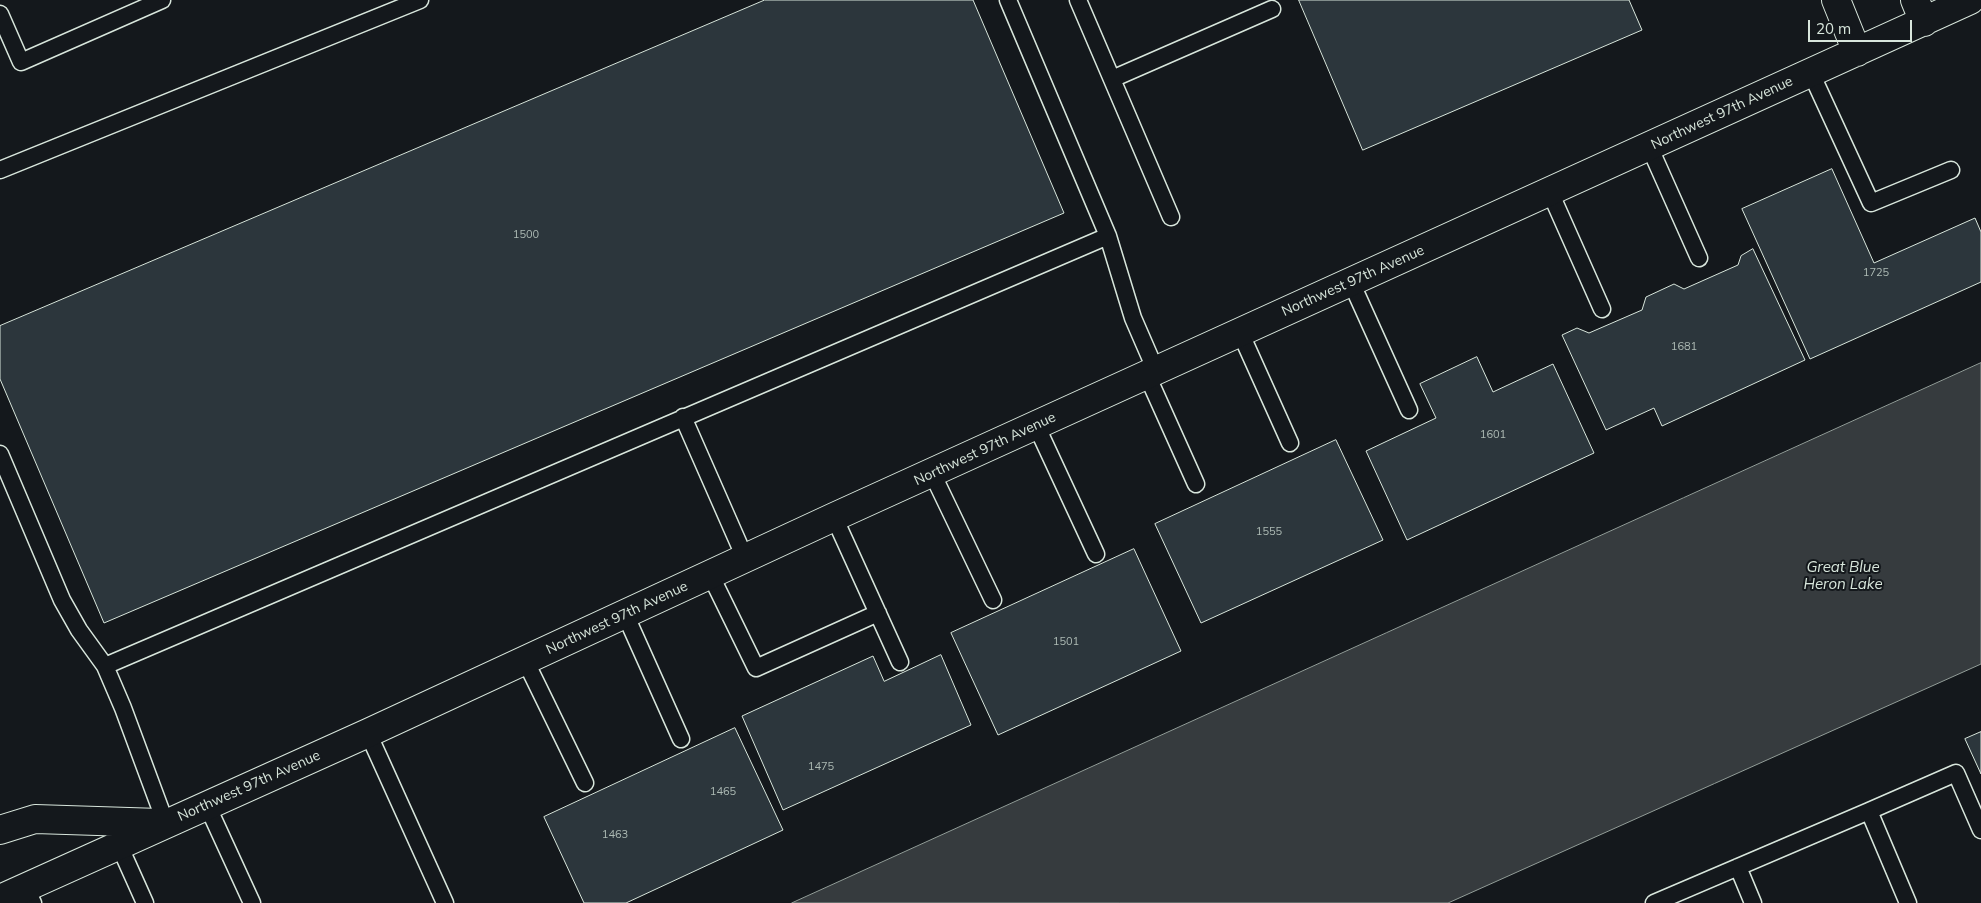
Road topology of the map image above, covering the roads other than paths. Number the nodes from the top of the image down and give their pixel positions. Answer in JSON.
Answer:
{"nodes":[{"id":1,"x":162,"y":0,"type":"edge"},
{"id":2,"x":420,"y":0,"type":"edge"},
{"id":3,"x":1008,"y":0,"type":"edge"},
{"id":4,"x":1078,"y":0,"type":"edge"},
{"id":5,"x":1836,"y":0,"type":"edge"},
{"id":6,"x":1970,"y":0,"type":"edge"},
{"id":7,"x":1272,"y":9,"type":"dead end"},
{"id":8,"x":1919,"y":11,"type":"edge"},
{"id":9,"x":0,"y":14,"type":"edge"},
{"id":10,"x":1858,"y":52,"type":"junction"},
{"id":11,"x":1810,"y":73,"type":"junction"},
{"id":12,"x":1112,"y":79,"type":"junction"},
{"id":13,"x":1649,"y":146,"type":"junction"},
{"id":14,"x":0,"y":170,"type":"edge"},
{"id":15,"x":1951,"y":170,"type":"dead end"},
{"id":16,"x":1550,"y":192,"type":"junction"},
{"id":17,"x":1171,"y":217,"type":"dead end"},
{"id":18,"x":1108,"y":236,"type":"junction"},
{"id":19,"x":1699,"y":258,"type":"dead end"},
{"id":20,"x":1351,"y":282,"type":"junction"},
{"id":21,"x":1602,"y":309,"type":"dead end"},
{"id":22,"x":1240,"y":332,"type":"junction"},
{"id":23,"x":1152,"y":373,"type":"junction"},
{"id":24,"x":1409,"y":410,"type":"dead end"},
{"id":25,"x":683,"y":416,"type":"junction"},
{"id":26,"x":1036,"y":425,"type":"junction"},
{"id":27,"x":1290,"y":443,"type":"dead end"},
{"id":28,"x":0,"y":454,"type":"edge"},
{"id":29,"x":932,"y":473,"type":"junction"},
{"id":30,"x":1196,"y":484,"type":"dead end"},
{"id":31,"x":834,"y":517,"type":"junction"},
{"id":32,"x":1096,"y":554,"type":"dead end"},
{"id":33,"x":745,"y":558,"type":"junction"},
{"id":34,"x":710,"y":574,"type":"junction"},
{"id":35,"x":992,"y":600,"type":"dead end"},
{"id":36,"x":878,"y":613,"type":"junction"},
{"id":37,"x":625,"y":614,"type":"junction"},
{"id":38,"x":525,"y":660,"type":"junction"},
{"id":39,"x":900,"y":662,"type":"dead end"},
{"id":40,"x":105,"y":666,"type":"junction"},
{"id":41,"x":368,"y":733,"type":"junction"},
{"id":42,"x":681,"y":739,"type":"dead end"},
{"id":43,"x":585,"y":783,"type":"dead end"},
{"id":44,"x":207,"y":805,"type":"junction"},
{"id":45,"x":1869,"y":811,"type":"junction"},
{"id":46,"x":166,"y":824,"type":"junction"},
{"id":47,"x":0,"y":830,"type":"edge"},
{"id":48,"x":1981,"y":830,"type":"edge"},
{"id":49,"x":119,"y":845,"type":"junction"},
{"id":50,"x":1738,"y":867,"type":"junction"},
{"id":51,"x":29,"y":895,"type":"edge"},
{"id":52,"x":0,"y":899,"type":"edge"},
{"id":53,"x":146,"y":903,"type":"edge"},
{"id":54,"x":252,"y":903,"type":"edge"},
{"id":55,"x":445,"y":903,"type":"edge"},
{"id":56,"x":1654,"y":903,"type":"edge"},
{"id":57,"x":1753,"y":903,"type":"edge"},
{"id":58,"x":1908,"y":903,"type":"edge"}],
"edges":[{"from":1,"to":9,"type":"lane"},
{"from":2,"to":14,"type":"lane"},
{"from":3,"to":18,"type":"lane"},
{"from":4,"to":12,"type":"lane"},
{"from":5,"to":10,"type":"street"},
{"from":6,"to":8,"type":"street","name":"Northwest 97th Avenue"},
{"from":7,"to":12,"type":"lane"},
{"from":8,"to":10,"type":"street","name":"Northwest 97th Avenue"},
{"from":10,"to":11,"type":"street","name":"Northwest 97th Avenue"},
{"from":11,"to":13,"type":"street","name":"Northwest 97th Avenue"},
{"from":11,"to":15,"type":"lane"},
{"from":12,"to":17,"type":"lane"},
{"from":13,"to":16,"type":"street","name":"Northwest 97th Avenue"},
{"from":13,"to":19,"type":"lane"},
{"from":16,"to":20,"type":"street","name":"Northwest 97th Avenue"},
{"from":16,"to":21,"type":"lane"},
{"from":18,"to":23,"type":"lane"},
{"from":18,"to":25,"type":"lane"},
{"from":20,"to":22,"type":"street","name":"Northwest 97th Avenue"},
{"from":20,"to":24,"type":"lane"},
{"from":22,"to":23,"type":"street","name":"Northwest 97th Avenue"},
{"from":22,"to":27,"type":"lane"},
{"from":23,"to":26,"type":"street","name":"Northwest 97th Avenue"},
{"from":23,"to":30,"type":"lane"},
{"from":25,"to":33,"type":"lane"},
{"from":25,"to":40,"type":"lane"},
{"from":26,"to":29,"type":"street","name":"Northwest 97th Avenue"},
{"from":26,"to":32,"type":"lane"},
{"from":28,"to":40,"type":"lane"},
{"from":29,"to":31,"type":"street","name":"Northwest 97th Avenue"},
{"from":29,"to":35,"type":"lane"},
{"from":31,"to":33,"type":"street","name":"Northwest 97th Avenue"},
{"from":31,"to":36,"type":"lane"},
{"from":33,"to":34,"type":"street","name":"Northwest 97th Avenue"},
{"from":34,"to":36,"type":"lane"},
{"from":34,"to":37,"type":"street","name":"Northwest 97th Avenue"},
{"from":36,"to":39,"type":"lane"},
{"from":37,"to":38,"type":"street","name":"Northwest 97th Avenue"},
{"from":37,"to":42,"type":"lane"},
{"from":38,"to":41,"type":"street","name":"Northwest 97th Avenue"},
{"from":38,"to":43,"type":"lane"},
{"from":40,"to":46,"type":"lane"},
{"from":41,"to":44,"type":"street","name":"Northwest 97th Avenue"},
{"from":41,"to":55,"type":"lane"},
{"from":44,"to":46,"type":"street","name":"Northwest 97th Avenue"},
{"from":44,"to":54,"type":"lane"},
{"from":45,"to":48,"type":"lane"},
{"from":45,"to":50,"type":"lane"},
{"from":45,"to":58,"type":"lane"},
{"from":46,"to":47,"type":"street"},
{"from":46,"to":49,"type":"street","name":"Northwest 97th Avenue"},
{"from":49,"to":51,"type":"street","name":"Northwest 97th Avenue"},
{"from":49,"to":53,"type":"lane"},
{"from":50,"to":56,"type":"lane"},
{"from":50,"to":57,"type":"lane"},
{"from":51,"to":52,"type":"street","name":"Northwest 97th Avenue"}]}
